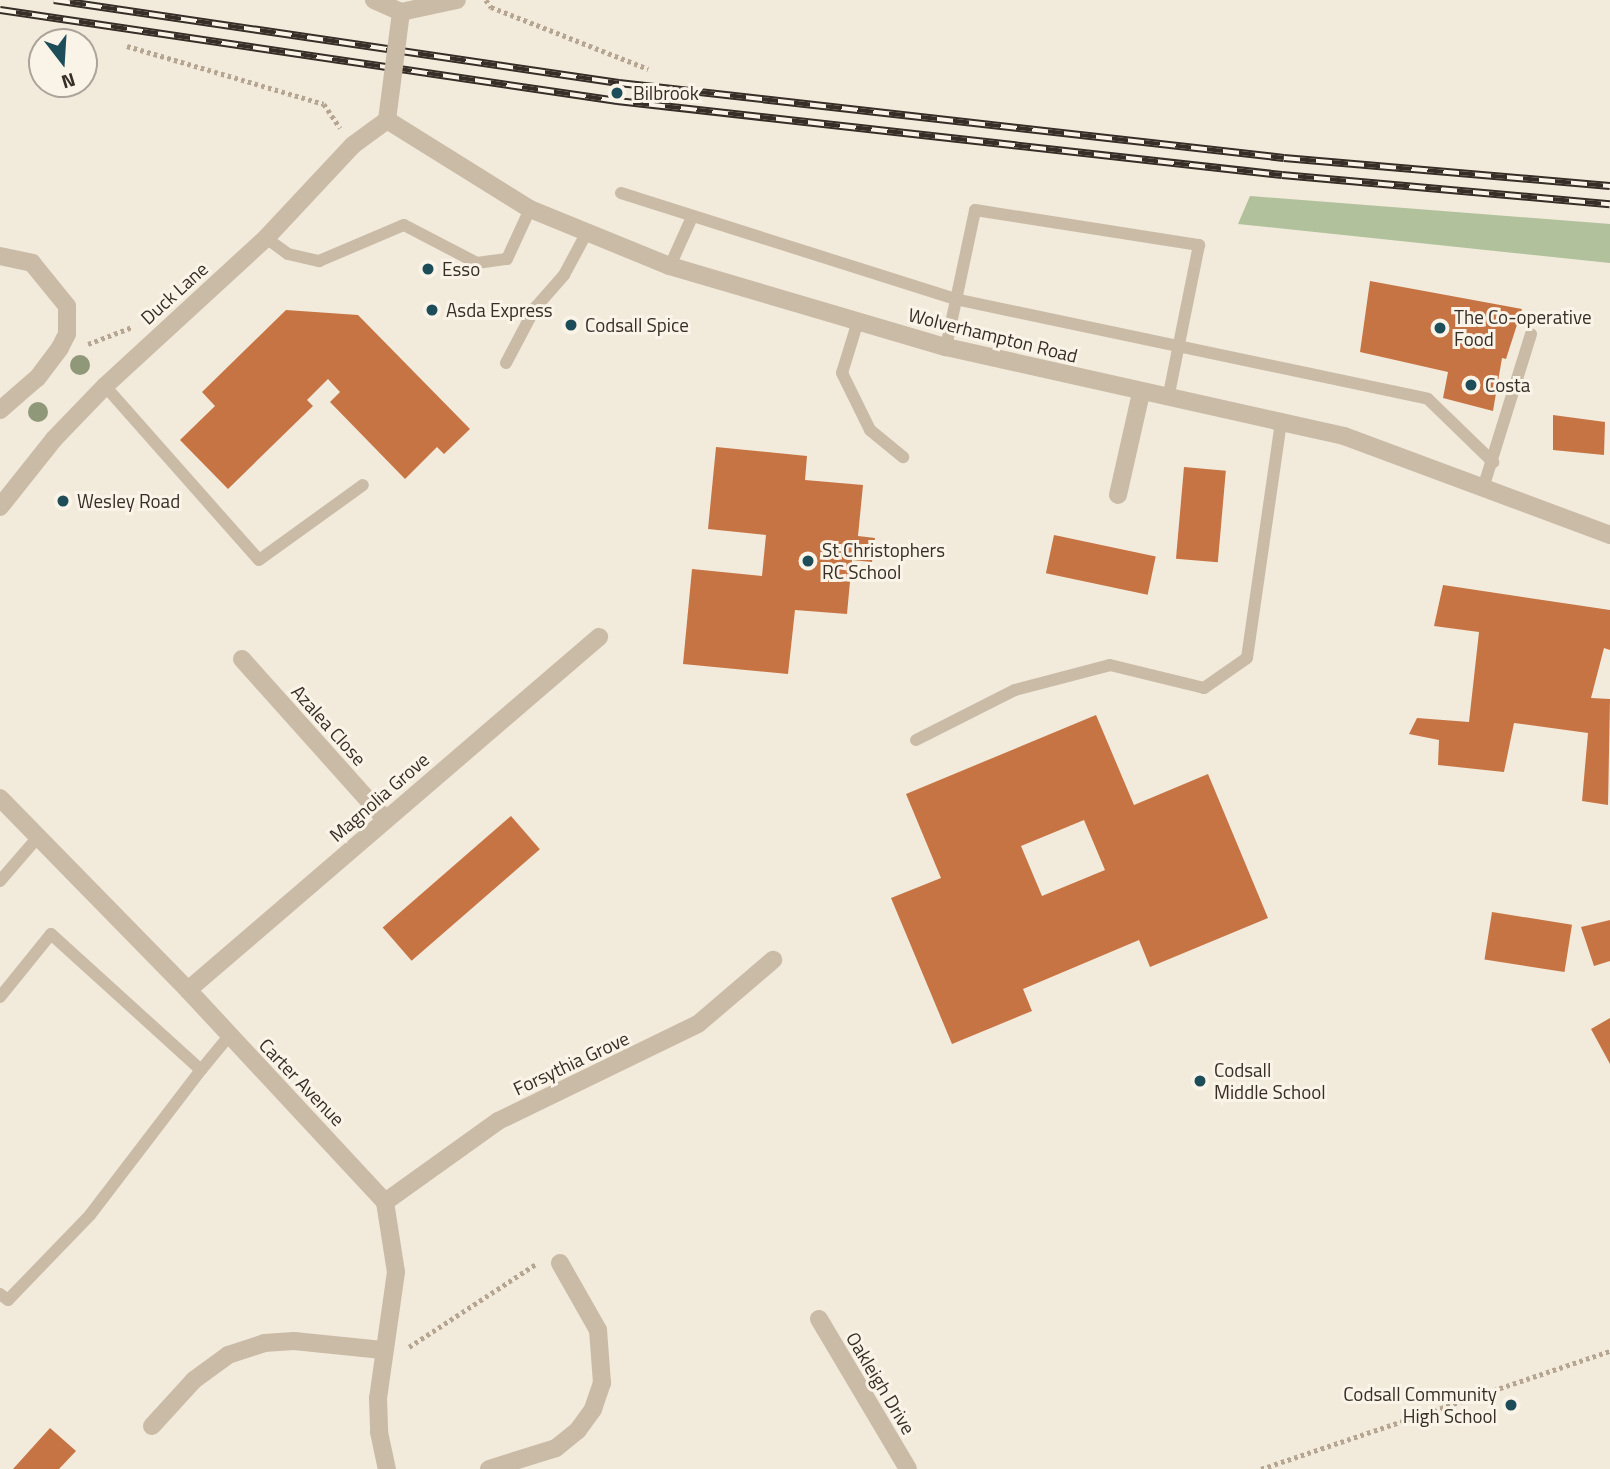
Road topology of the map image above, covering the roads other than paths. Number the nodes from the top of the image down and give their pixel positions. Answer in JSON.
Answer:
{"nodes":[{"id":1,"x":374,"y":0,"type":"edge"},
{"id":2,"x":457,"y":0,"type":"edge"},
{"id":3,"x":401,"y":12,"type":"junction"},
{"id":4,"x":387,"y":120,"type":"junction"},
{"id":5,"x":621,"y":193,"type":"dead end"},
{"id":6,"x":530,"y":209,"type":"junction"},
{"id":7,"x":692,"y":217,"type":"junction"},
{"id":8,"x":586,"y":233,"type":"junction"},
{"id":9,"x":266,"y":238,"type":"junction"},
{"id":10,"x":0,"y":256,"type":"edge"},
{"id":11,"x":670,"y":266,"type":"junction"},
{"id":12,"x":955,"y":299,"type":"junction"},
{"id":13,"x":858,"y":321,"type":"junction"},
{"id":14,"x":1531,"y":334,"type":"dead end"},
{"id":15,"x":1180,"y":346,"type":"junction"},
{"id":16,"x":946,"y":347,"type":"junction"},
{"id":17,"x":506,"y":362,"type":"dead end"},
{"id":18,"x":105,"y":386,"type":"junction"},
{"id":19,"x":1141,"y":393,"type":"junction"},
{"id":20,"x":1168,"y":399,"type":"junction"},
{"id":21,"x":0,"y":410,"type":"edge"},
{"id":22,"x":1281,"y":423,"type":"junction"},
{"id":23,"x":903,"y":457,"type":"dead end"},
{"id":24,"x":1493,"y":462,"type":"junction"},
{"id":25,"x":363,"y":485,"type":"dead end"},
{"id":26,"x":1484,"y":485,"type":"junction"},
{"id":27,"x":1118,"y":495,"type":"dead end"},
{"id":28,"x":0,"y":507,"type":"edge"},
{"id":29,"x":1610,"y":535,"type":"edge"},
{"id":30,"x":599,"y":637,"type":"dead end"},
{"id":31,"x":242,"y":659,"type":"dead end"},
{"id":32,"x":916,"y":740,"type":"dead end"},
{"id":33,"x":0,"y":798,"type":"edge"},
{"id":34,"x":385,"y":819,"type":"junction"},
{"id":35,"x":38,"y":837,"type":"junction"},
{"id":36,"x":0,"y":881,"type":"edge"},
{"id":37,"x":773,"y":960,"type":"dead end"},
{"id":38,"x":188,"y":990,"type":"junction"},
{"id":39,"x":0,"y":997,"type":"edge"},
{"id":40,"x":229,"y":1036,"type":"junction"},
{"id":41,"x":201,"y":1070,"type":"junction"},
{"id":42,"x":385,"y":1202,"type":"junction"},
{"id":43,"x":560,"y":1263,"type":"road end"},
{"id":44,"x":0,"y":1294,"type":"edge"},
{"id":45,"x":819,"y":1319,"type":"dead end"},
{"id":46,"x":383,"y":1350,"type":"junction"},
{"id":47,"x":152,"y":1426,"type":"dead end"},
{"id":48,"x":387,"y":1469,"type":"edge"},
{"id":49,"x":489,"y":1469,"type":"edge"},
{"id":50,"x":908,"y":1469,"type":"edge"}],
"edges":[{"from":1,"to":3,"type":"street"},
{"from":2,"to":3,"type":"street"},
{"from":3,"to":4,"type":"street","bridge":true},
{"from":4,"to":6,"type":"street","name":"Wolverhampton Road"},
{"from":4,"to":9,"type":"street","name":"Duck Lane"},
{"from":5,"to":7,"type":"lane"},
{"from":6,"to":8,"type":"street","name":"Wolverhampton Road"},
{"from":6,"to":9,"type":"lane"},
{"from":7,"to":11,"type":"lane"},
{"from":7,"to":12,"type":"lane"},
{"from":8,"to":11,"type":"street","name":"Wolverhampton Road"},
{"from":8,"to":17,"type":"lane"},
{"from":9,"to":18,"type":"street","name":"Duck Lane"},
{"from":10,"to":21,"type":"street"},
{"from":11,"to":13,"type":"street","name":"Wolverhampton Road"},
{"from":12,"to":15,"type":"lane"},
{"from":12,"to":15,"type":"lane"},
{"from":12,"to":16,"type":"lane"},
{"from":13,"to":16,"type":"street","name":"Wolverhampton Road"},
{"from":13,"to":23,"type":"lane"},
{"from":14,"to":24,"type":"lane"},
{"from":15,"to":20,"type":"lane"},
{"from":15,"to":24,"type":"lane"},
{"from":16,"to":19,"type":"street","name":"Wolverhampton Road"},
{"from":18,"to":25,"type":"lane"},
{"from":18,"to":28,"type":"street","name":"Duck Lane"},
{"from":19,"to":20,"type":"street","name":"Wolverhampton Road"},
{"from":19,"to":27,"type":"street"},
{"from":20,"to":22,"type":"street","name":"Wolverhampton Road"},
{"from":22,"to":26,"type":"street","name":"Wolverhampton Road"},
{"from":22,"to":32,"type":"lane"},
{"from":24,"to":26,"type":"lane"},
{"from":26,"to":29,"type":"street","name":"Wolverhampton Road"},
{"from":30,"to":34,"type":"street","name":"Magnolia Grove"},
{"from":31,"to":34,"type":"street","name":"Azalea Close"},
{"from":33,"to":35,"type":"street","name":"Carter Avenue"},
{"from":34,"to":38,"type":"street","name":"Magnolia Grove"},
{"from":35,"to":36,"type":"lane"},
{"from":35,"to":38,"type":"street","name":"Carter Avenue"},
{"from":37,"to":42,"type":"street","name":"Forsythia Grove"},
{"from":38,"to":40,"type":"street","name":"Carter Avenue"},
{"from":39,"to":41,"type":"lane"},
{"from":40,"to":41,"type":"lane"},
{"from":40,"to":42,"type":"street","name":"Carter Avenue"},
{"from":41,"to":44,"type":"lane"},
{"from":42,"to":46,"type":"street"},
{"from":43,"to":49,"type":"street"},
{"from":45,"to":50,"type":"street","name":"Oakleigh Drive"},
{"from":46,"to":47,"type":"street"},
{"from":46,"to":48,"type":"street"}]}
